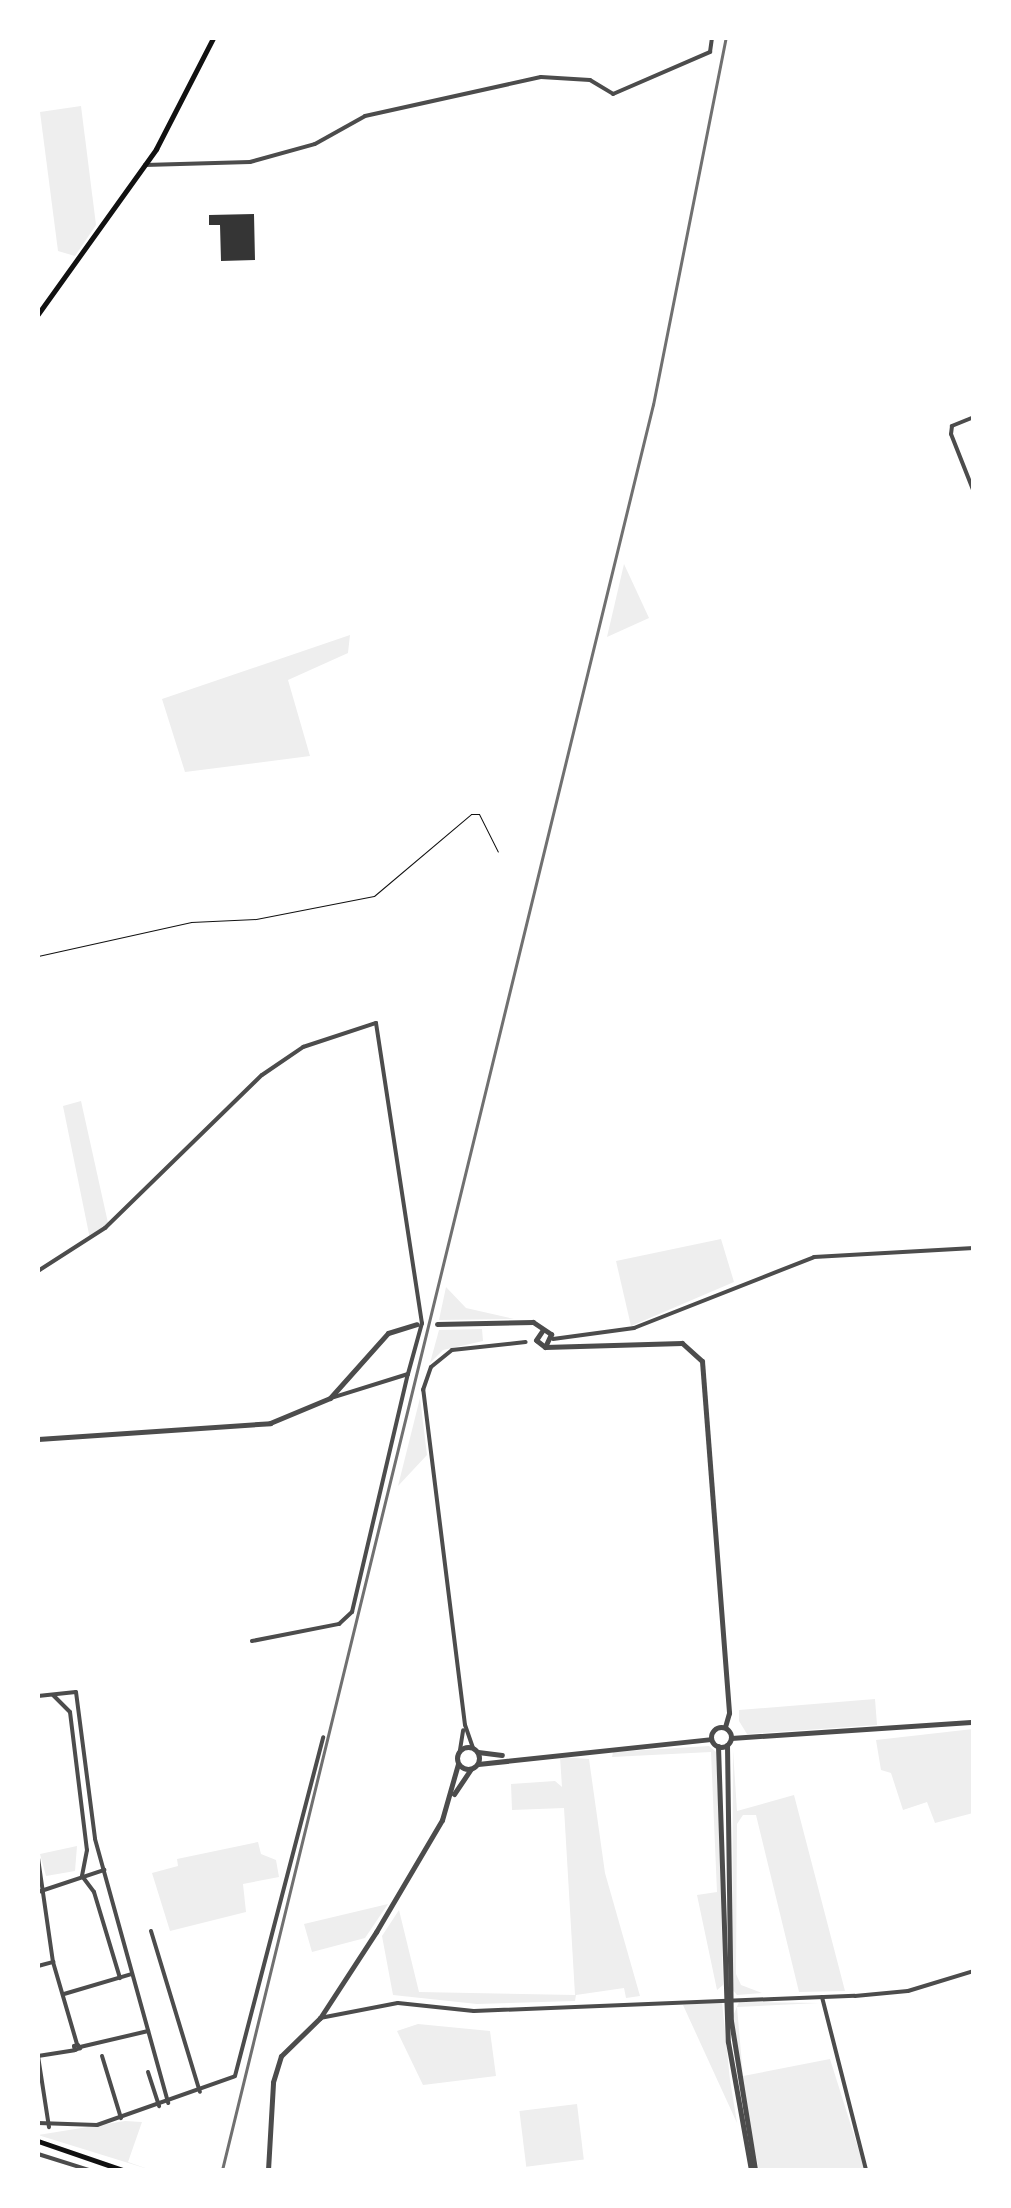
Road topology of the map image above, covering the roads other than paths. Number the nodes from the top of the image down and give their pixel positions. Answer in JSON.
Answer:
{"nodes":[{"id":1,"x":213,"y":38,"type":"edge"},
{"id":2,"x":712,"y":38,"type":"edge"},
{"id":3,"x":146,"y":165,"type":"junction"},
{"id":4,"x":38,"y":314,"type":"edge"},
{"id":5,"x":974,"y":417,"type":"edge"},
{"id":6,"x":974,"y":492,"type":"edge"},
{"id":7,"x":974,"y":1248,"type":"edge"},
{"id":8,"x":38,"y":1271,"type":"edge"},
{"id":9,"x":418,"y":1324,"type":"dead end"},
{"id":10,"x":438,"y":1324,"type":"dead end"},
{"id":11,"x":542,"y":1331,"type":"junction"},
{"id":12,"x":552,"y":1339,"type":"junction"},
{"id":13,"x":526,"y":1342,"type":"dead end"},
{"id":14,"x":546,"y":1347,"type":"junction"},
{"id":15,"x":408,"y":1374,"type":"junction"},
{"id":16,"x":330,"y":1398,"type":"junction"},
{"id":17,"x":38,"y":1438,"type":"edge"},
{"id":18,"x":252,"y":1641,"type":"dead end"},
{"id":19,"x":53,"y":1695,"type":"junction"},
{"id":20,"x":38,"y":1696,"type":"edge"},
{"id":21,"x":974,"y":1722,"type":"edge"},
{"id":22,"x":464,"y":1725,"type":"junction"},
{"id":23,"x":724,"y":1728,"type":"junction"},
{"id":24,"x":322,"y":1736,"type":"dead end"},
{"id":25,"x":711,"y":1739,"type":"junction"},
{"id":26,"x":729,"y":1741,"type":"junction"},
{"id":27,"x":718,"y":1746,"type":"junction"},
{"id":28,"x":460,"y":1750,"type":"junction"},
{"id":29,"x":476,"y":1750,"type":"junction"},
{"id":30,"x":510,"y":1756,"type":"junction"},
{"id":31,"x":458,"y":1764,"type":"junction"},
{"id":32,"x":478,"y":1764,"type":"junction"},
{"id":33,"x":470,"y":1769,"type":"junction"},
{"id":34,"x":450,"y":1801,"type":"junction"},
{"id":35,"x":38,"y":1858,"type":"edge"},
{"id":36,"x":104,"y":1870,"type":"junction"},
{"id":37,"x":82,"y":1876,"type":"junction"},
{"id":38,"x":46,"y":1890,"type":"junction"},
{"id":39,"x":38,"y":1892,"type":"edge"},
{"id":40,"x":150,"y":1931,"type":"dead end"},
{"id":41,"x":54,"y":1962,"type":"junction"},
{"id":42,"x":38,"y":1966,"type":"edge"},
{"id":43,"x":974,"y":1971,"type":"edge"},
{"id":44,"x":132,"y":1974,"type":"junction"},
{"id":45,"x":120,"y":1978,"type":"junction"},
{"id":46,"x":63,"y":1994,"type":"junction"},
{"id":47,"x":728,"y":1997,"type":"junction"},
{"id":48,"x":822,"y":1997,"type":"junction"},
{"id":49,"x":320,"y":2018,"type":"junction"},
{"id":50,"x":148,"y":2031,"type":"junction"},
{"id":51,"x":76,"y":2047,"type":"junction"},
{"id":52,"x":38,"y":2056,"type":"edge"},
{"id":53,"x":102,"y":2056,"type":"dead end"},
{"id":54,"x":148,"y":2072,"type":"dead end"},
{"id":55,"x":200,"y":2092,"type":"junction"},
{"id":56,"x":168,"y":2103,"type":"junction"},
{"id":57,"x":159,"y":2106,"type":"junction"},
{"id":58,"x":121,"y":2118,"type":"junction"},
{"id":59,"x":38,"y":2124,"type":"edge"},
{"id":60,"x":49,"y":2127,"type":"junction"},
{"id":61,"x":38,"y":2140,"type":"edge"},
{"id":62,"x":38,"y":2154,"type":"edge"},
{"id":63,"x":89,"y":2170,"type":"edge"},
{"id":64,"x":122,"y":2170,"type":"edge"},
{"id":65,"x":268,"y":2170,"type":"edge"},
{"id":66,"x":753,"y":2170,"type":"edge"},
{"id":67,"x":866,"y":2170,"type":"edge"}],
"edges":[{"from":1,"to":3,"type":"main road"},
{"from":2,"to":3,"type":"street"},
{"from":3,"to":4,"type":"main road"},
{"from":5,"to":6,"type":"street"},
{"from":7,"to":12,"type":"street"},
{"from":8,"to":15,"type":"street"},
{"from":9,"to":16,"type":"street"},
{"from":10,"to":11,"type":"street"},
{"from":11,"to":12,"type":"street"},
{"from":11,"to":14,"type":"street"},
{"from":12,"to":14,"type":"street"},
{"from":13,"to":22,"type":"street"},
{"from":14,"to":23,"type":"street"},
{"from":15,"to":16,"type":"street"},
{"from":15,"to":18,"type":"street"},
{"from":16,"to":17,"type":"street"},
{"from":19,"to":20,"type":"street"},
{"from":19,"to":36,"type":"street"},
{"from":19,"to":37,"type":"street"},
{"from":21,"to":26,"type":"street"},
{"from":22,"to":28,"type":"street"},
{"from":22,"to":29,"type":"street"},
{"from":23,"to":25,"type":"street"},
{"from":23,"to":26,"type":"street"},
{"from":24,"to":55,"type":"street"},
{"from":25,"to":27,"type":"street"},
{"from":25,"to":30,"type":"street"},
{"from":26,"to":27,"type":"street"},
{"from":26,"to":47,"type":"street"},
{"from":27,"to":47,"type":"street"},
{"from":28,"to":29,"type":"street"},
{"from":28,"to":31,"type":"street"},
{"from":29,"to":30,"type":"street"},
{"from":29,"to":32,"type":"street"},
{"from":30,"to":32,"type":"street"},
{"from":31,"to":33,"type":"street"},
{"from":31,"to":34,"type":"street"},
{"from":32,"to":33,"type":"street"},
{"from":33,"to":34,"type":"street"},
{"from":34,"to":49,"type":"street"},
{"from":35,"to":38,"type":"street"},
{"from":36,"to":37,"type":"street"},
{"from":36,"to":44,"type":"street"},
{"from":37,"to":38,"type":"street"},
{"from":37,"to":45,"type":"street"},
{"from":38,"to":39,"type":"street"},
{"from":38,"to":41,"type":"street"},
{"from":40,"to":55,"type":"street"},
{"from":41,"to":42,"type":"street"},
{"from":41,"to":46,"type":"street"},
{"from":43,"to":48,"type":"street"},
{"from":44,"to":45,"type":"street"},
{"from":44,"to":50,"type":"street"},
{"from":45,"to":46,"type":"street"},
{"from":46,"to":51,"type":"street"},
{"from":47,"to":48,"type":"street"},
{"from":47,"to":49,"type":"street"},
{"from":47,"to":66,"type":"street"},
{"from":48,"to":67,"type":"street"},
{"from":49,"to":65,"type":"street"},
{"from":50,"to":51,"type":"street"},
{"from":50,"to":56,"type":"street"},
{"from":51,"to":52,"type":"street"},
{"from":52,"to":60,"type":"street"},
{"from":53,"to":58,"type":"street"},
{"from":54,"to":57,"type":"street"},
{"from":55,"to":56,"type":"street"},
{"from":56,"to":57,"type":"street"},
{"from":57,"to":58,"type":"street"},
{"from":58,"to":60,"type":"street"},
{"from":59,"to":60,"type":"street"},
{"from":61,"to":64,"type":"main road"},
{"from":62,"to":63,"type":"street"}]}
